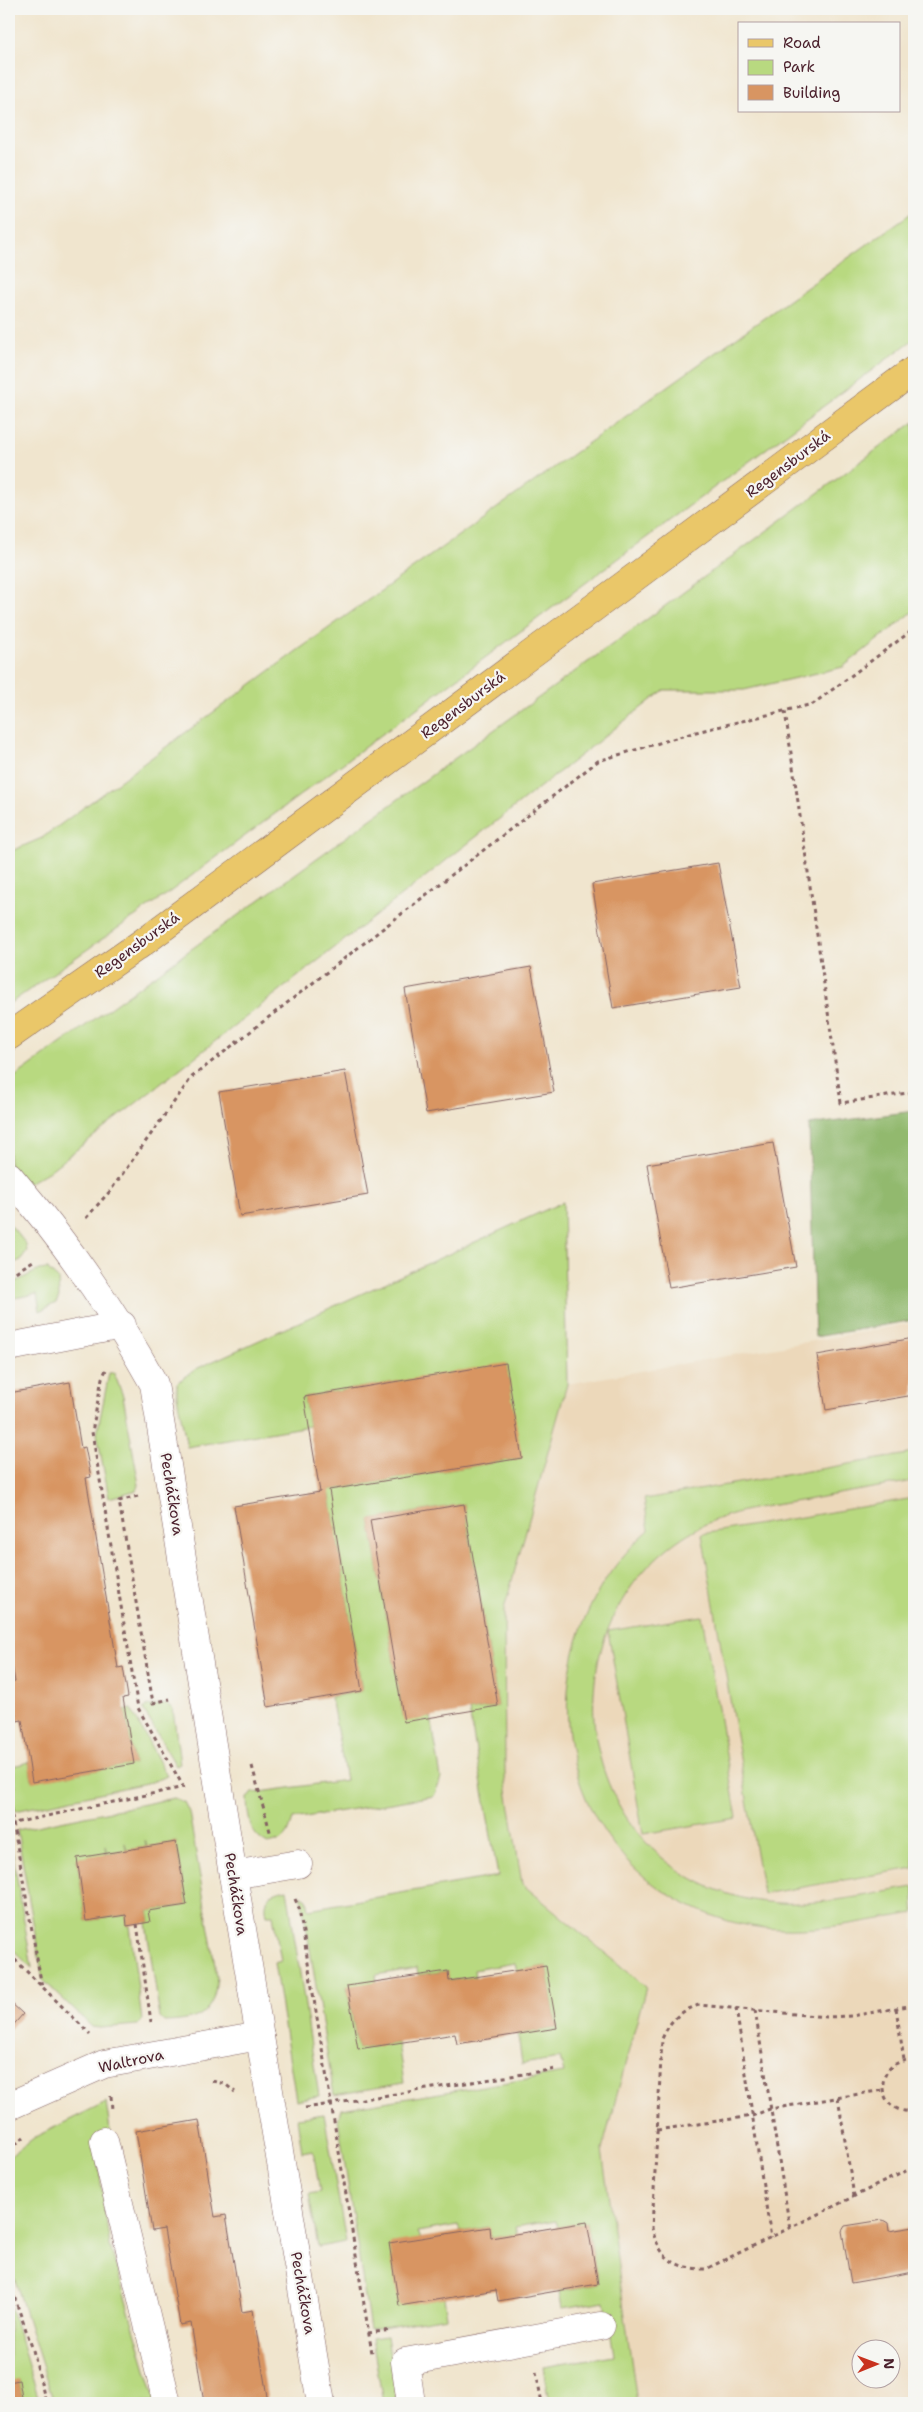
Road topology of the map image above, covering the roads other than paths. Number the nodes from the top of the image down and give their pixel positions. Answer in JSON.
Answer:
{"nodes":[{"id":1,"x":914,"y":370,"type":"edge"},
{"id":2,"x":9,"y":1036,"type":"edge"},
{"id":3,"x":14,"y":1182,"type":"edge"},
{"id":4,"x":122,"y":1325,"type":"junction"},
{"id":5,"x":9,"y":1347,"type":"edge"},
{"id":6,"x":289,"y":1866,"type":"road end"},
{"id":7,"x":233,"y":1875,"type":"junction"},
{"id":8,"x":260,"y":2036,"type":"junction"},
{"id":9,"x":9,"y":2106,"type":"edge"},
{"id":10,"x":104,"y":2141,"type":"dead end"},
{"id":11,"x":601,"y":2326,"type":"dead end"},
{"id":12,"x":166,"y":2403,"type":"edge"},
{"id":13,"x":321,"y":2403,"type":"edge"},
{"id":14,"x":411,"y":2403,"type":"edge"}],
"edges":[{"from":1,"to":2,"type":"main road","name":"Regensburská"},
{"from":3,"to":4,"type":"street","name":"Pecháčkova"},
{"from":4,"to":5,"type":"street"},
{"from":4,"to":7,"type":"street","name":"Pecháčkova"},
{"from":6,"to":7,"type":"street"},
{"from":7,"to":8,"type":"street","name":"Pecháčkova"},
{"from":8,"to":9,"type":"street","name":"Waltrova"},
{"from":8,"to":13,"type":"street","name":"Pecháčkova"},
{"from":10,"to":12,"type":"street"},
{"from":11,"to":14,"type":"street"}]}
